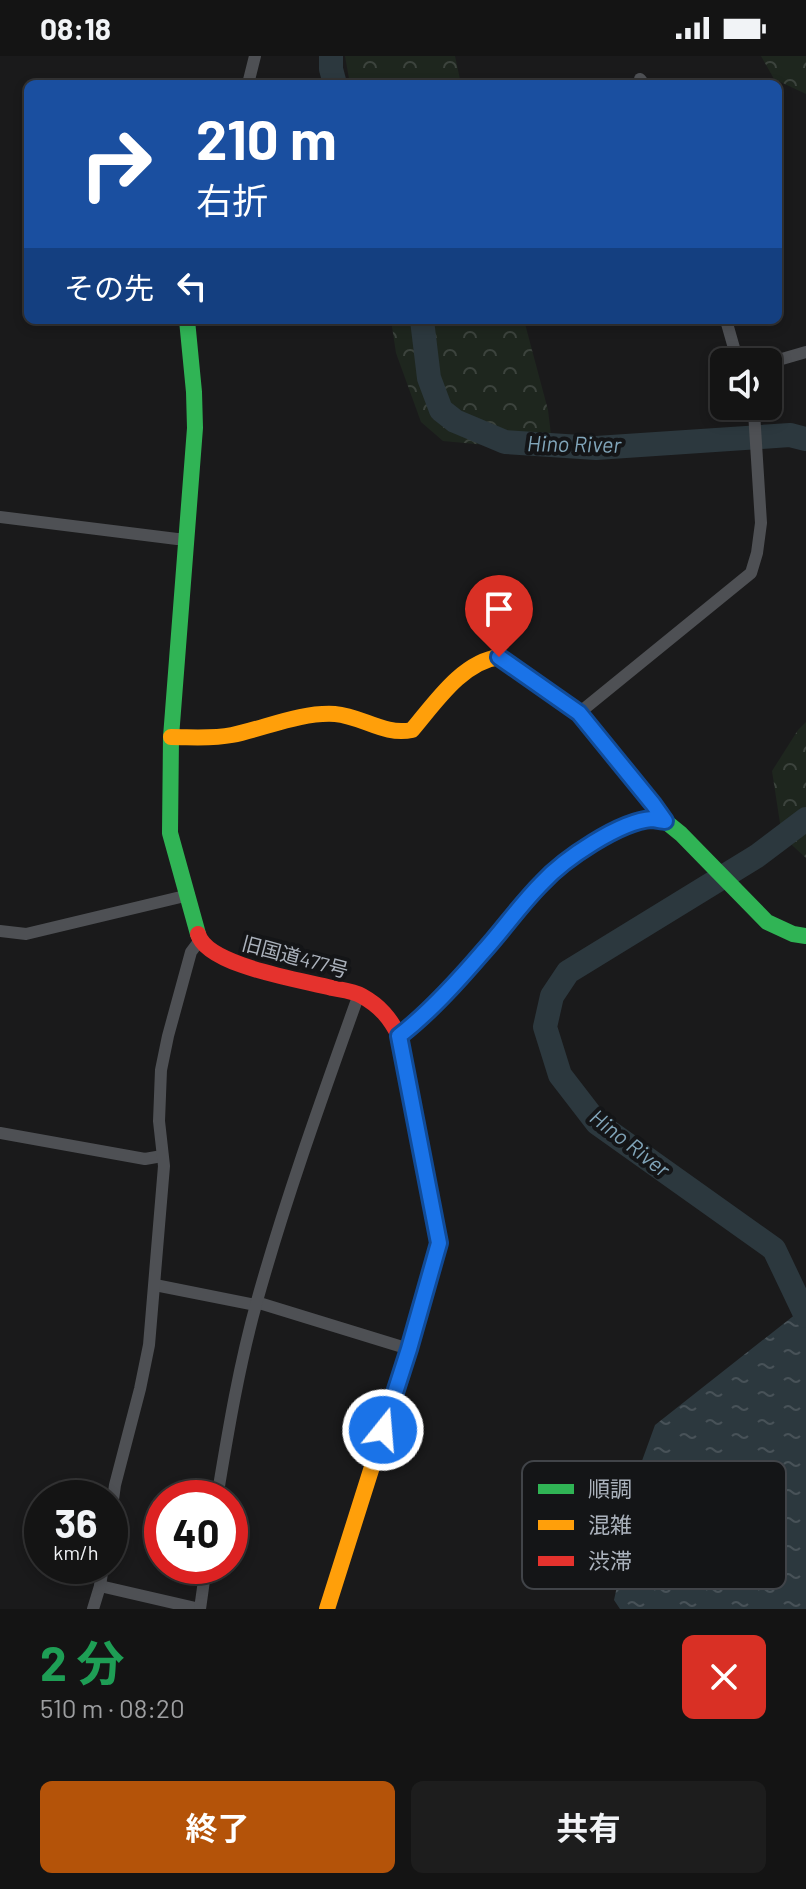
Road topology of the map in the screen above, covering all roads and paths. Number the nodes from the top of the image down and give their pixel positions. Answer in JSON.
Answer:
{"nodes":[{"id":1,"x":255,"y":56,"type":"edge"},
{"id":2,"x":249,"y":80,"type":"edge"},
{"id":3,"x":187,"y":324,"type":"edge"},
{"id":4,"x":727,"y":324,"type":"edge"},
{"id":5,"x":734,"y":348,"type":"edge"},
{"id":6,"x":806,"y":352,"type":"edge"},
{"id":7,"x":782,"y":359,"type":"edge"},
{"id":8,"x":754,"y":420,"type":"edge"},
{"id":9,"x":0,"y":517,"type":"edge"},
{"id":10,"x":187,"y":539,"type":"junction"},
{"id":11,"x":579,"y":713,"type":"junction"},
{"id":12,"x":171,"y":737,"type":"junction"},
{"id":13,"x":665,"y":821,"type":"junction"},
{"id":14,"x":189,"y":895,"type":"junction"},
{"id":15,"x":0,"y":931,"type":"edge"},
{"id":16,"x":806,"y":936,"type":"edge"},
{"id":17,"x":200,"y":940,"type":"junction"},
{"id":18,"x":359,"y":994,"type":"junction"},
{"id":19,"x":399,"y":1036,"type":"junction"},
{"id":20,"x":0,"y":1133,"type":"edge"},
{"id":21,"x":162,"y":1156,"type":"junction"},
{"id":22,"x":155,"y":1285,"type":"junction"},
{"id":23,"x":256,"y":1304,"type":"junction"},
{"id":24,"x":409,"y":1349,"type":"junction"},
{"id":25,"x":116,"y":1480,"type":"edge"},
{"id":26,"x":220,"y":1480,"type":"edge"},
{"id":27,"x":203,"y":1584,"type":"edge"},
{"id":28,"x":100,"y":1586,"type":"joint"},
{"id":29,"x":93,"y":1609,"type":"edge"},
{"id":30,"x":200,"y":1609,"type":"edge"},
{"id":31,"x":327,"y":1609,"type":"edge"}],
"edges":[{"from":1,"to":2,"type":"street"},
{"from":3,"to":10,"type":"street"},
{"from":4,"to":5,"type":"street"},
{"from":6,"to":7,"type":"street"},
{"from":8,"to":11,"type":"street"},
{"from":9,"to":10,"type":"street"},
{"from":10,"to":12,"type":"street"},
{"from":11,"to":12,"type":"street"},
{"from":11,"to":13,"type":"street"},
{"from":12,"to":14,"type":"street"},
{"from":13,"to":16,"type":"street"},
{"from":13,"to":19,"type":"street"},
{"from":14,"to":15,"type":"street"},
{"from":14,"to":17,"type":"street"},
{"from":17,"to":18,"type":"street","name":"旧国道477号"},
{"from":17,"to":21,"type":"street"},
{"from":18,"to":19,"type":"street","name":"旧国道477号"},
{"from":18,"to":23,"type":"street"},
{"from":19,"to":24,"type":"street","name":"旧国道477号"},
{"from":20,"to":21,"type":"street"},
{"from":21,"to":22,"type":"street"},
{"from":22,"to":23,"type":"street"},
{"from":22,"to":25,"type":"street"},
{"from":23,"to":24,"type":"street"},
{"from":23,"to":26,"type":"street"},
{"from":24,"to":31,"type":"street","name":"旧国道477号"},
{"from":27,"to":30,"type":"street"},
{"from":28,"to":29,"type":"street"},
{"from":28,"to":30,"type":"street"}]}
